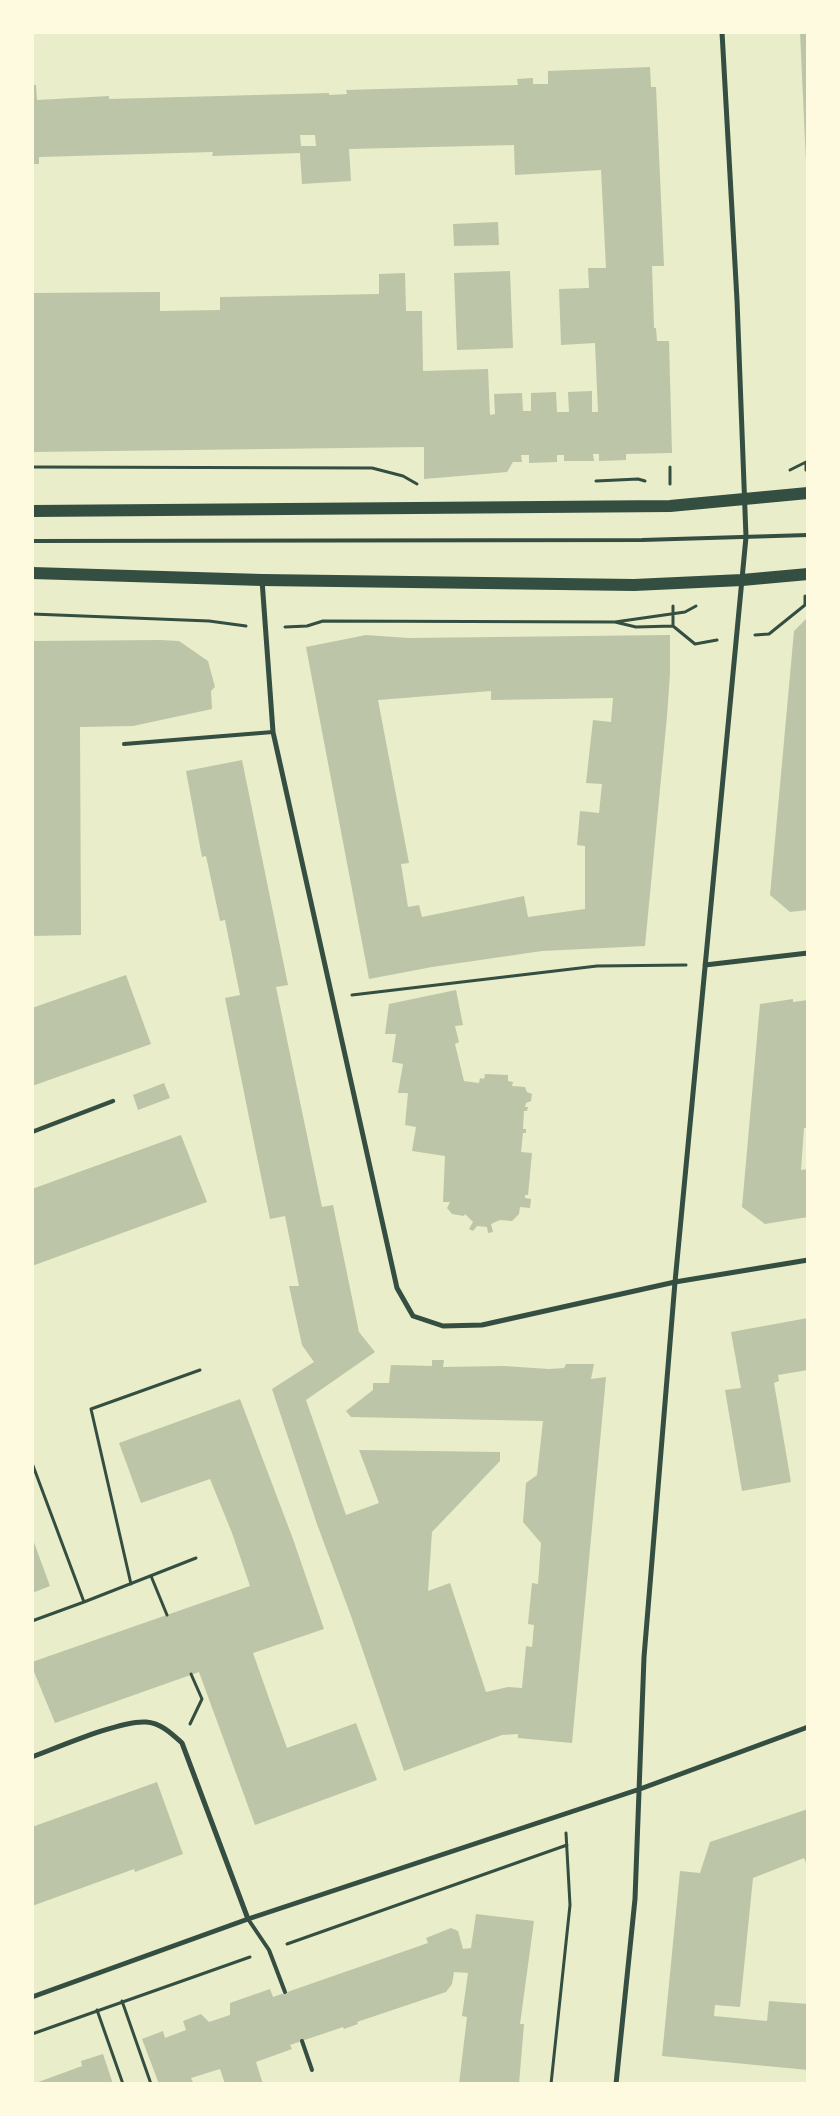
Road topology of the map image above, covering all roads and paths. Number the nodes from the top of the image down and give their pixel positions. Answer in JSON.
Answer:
{"nodes":[{"id":1,"x":722,"y":32,"type":"edge"},
{"id":2,"x":32,"y":468,"type":"edge"},
{"id":3,"x":638,"y":479,"type":"dead end"},
{"id":4,"x":590,"y":481,"type":"dead end"},
{"id":5,"x":426,"y":484,"type":"dead end"},
{"id":6,"x":808,"y":493,"type":"edge"},
{"id":7,"x":746,"y":499,"type":"junction"},
{"id":8,"x":32,"y":511,"type":"edge"},
{"id":9,"x":808,"y":535,"type":"edge"},
{"id":10,"x":746,"y":537,"type":"junction"},
{"id":11,"x":32,"y":541,"type":"edge"},
{"id":12,"x":32,"y":573,"type":"edge"},
{"id":13,"x":808,"y":574,"type":"edge"},
{"id":14,"x":262,"y":580,"type":"junction"},
{"id":15,"x":742,"y":580,"type":"junction"},
{"id":16,"x":32,"y":614,"type":"edge"},
{"id":17,"x":614,"y":622,"type":"dead end"},
{"id":18,"x":240,"y":625,"type":"dead end"},
{"id":19,"x":281,"y":628,"type":"dead end"},
{"id":20,"x":273,"y":732,"type":"junction"},
{"id":21,"x":124,"y":744,"type":"dead end"},
{"id":22,"x":808,"y":953,"type":"edge"},
{"id":23,"x":705,"y":965,"type":"junction"},
{"id":24,"x":331,"y":997,"type":"junction"},
{"id":25,"x":113,"y":1101,"type":"dead end"},
{"id":26,"x":32,"y":1132,"type":"edge"},
{"id":27,"x":808,"y":1260,"type":"edge"},
{"id":28,"x":676,"y":1282,"type":"junction"},
{"id":29,"x":200,"y":1370,"type":"dead end"},
{"id":30,"x":32,"y":1464,"type":"edge"},
{"id":31,"x":196,"y":1558,"type":"dead end"},
{"id":32,"x":151,"y":1576,"type":"junction"},
{"id":33,"x":131,"y":1584,"type":"junction"},
{"id":34,"x":84,"y":1602,"type":"junction"},
{"id":35,"x":167,"y":1615,"type":"dead end"},
{"id":36,"x":32,"y":1621,"type":"edge"},
{"id":37,"x":191,"y":1674,"type":"dead end"},
{"id":38,"x":808,"y":1727,"type":"edge"},
{"id":39,"x":182,"y":1743,"type":"junction"},
{"id":40,"x":32,"y":1757,"type":"edge"},
{"id":41,"x":640,"y":1789,"type":"junction"},
{"id":42,"x":566,"y":1836,"type":"dead end"},
{"id":43,"x":567,"y":1845,"type":"junction"},
{"id":44,"x":248,"y":1919,"type":"junction"},
{"id":45,"x":269,"y":1950,"type":"junction"},
{"id":46,"x":285,"y":1992,"type":"dead end"},
{"id":47,"x":32,"y":1996,"type":"edge"},
{"id":48,"x":122,"y":2001,"type":"junction"},
{"id":49,"x":97,"y":2010,"type":"junction"},
{"id":50,"x":32,"y":2034,"type":"edge"},
{"id":51,"x":302,"y":2041,"type":"dead end"},
{"id":52,"x":312,"y":2070,"type":"dead end"},
{"id":53,"x":123,"y":2084,"type":"edge"},
{"id":54,"x":151,"y":2084,"type":"edge"},
{"id":55,"x":551,"y":2084,"type":"edge"},
{"id":56,"x":616,"y":2084,"type":"edge"}],
"edges":[{"from":1,"to":7,"type":"street"},
{"from":2,"to":5,"type":"path"},
{"from":3,"to":4,"type":"path"},
{"from":6,"to":7,"type":"main road"},
{"from":7,"to":8,"type":"main road"},
{"from":7,"to":10,"type":"street"},
{"from":9,"to":10,"type":"lane"},
{"from":10,"to":11,"type":"lane"},
{"from":10,"to":15,"type":"street"},
{"from":12,"to":14,"type":"main road"},
{"from":13,"to":15,"type":"main road"},
{"from":14,"to":15,"type":"main road"},
{"from":14,"to":20,"type":"street"},
{"from":15,"to":23,"type":"street"},
{"from":16,"to":18,"type":"path"},
{"from":17,"to":19,"type":"path"},
{"from":20,"to":21,"type":"lane"},
{"from":20,"to":24,"type":"street"},
{"from":22,"to":23,"type":"street"},
{"from":23,"to":24,"type":"path"},
{"from":23,"to":28,"type":"street"},
{"from":24,"to":28,"type":"street"},
{"from":25,"to":26,"type":"street"},
{"from":27,"to":28,"type":"street"},
{"from":28,"to":41,"type":"street"},
{"from":29,"to":33,"type":"path"},
{"from":30,"to":34,"type":"path"},
{"from":31,"to":32,"type":"path"},
{"from":32,"to":33,"type":"path"},
{"from":32,"to":35,"type":"path"},
{"from":33,"to":34,"type":"path"},
{"from":34,"to":36,"type":"path"},
{"from":37,"to":39,"type":"path"},
{"from":38,"to":41,"type":"street"},
{"from":39,"to":40,"type":"street"},
{"from":39,"to":44,"type":"street"},
{"from":41,"to":44,"type":"street"},
{"from":41,"to":56,"type":"street"},
{"from":42,"to":43,"type":"path"},
{"from":43,"to":45,"type":"path"},
{"from":43,"to":55,"type":"path"},
{"from":44,"to":45,"type":"lane"},
{"from":44,"to":47,"type":"street"},
{"from":45,"to":46,"type":"lane"},
{"from":45,"to":48,"type":"path"},
{"from":48,"to":49,"type":"path"},
{"from":48,"to":54,"type":"path"},
{"from":49,"to":50,"type":"path"},
{"from":49,"to":53,"type":"path"},
{"from":51,"to":52,"type":"lane"}]}
